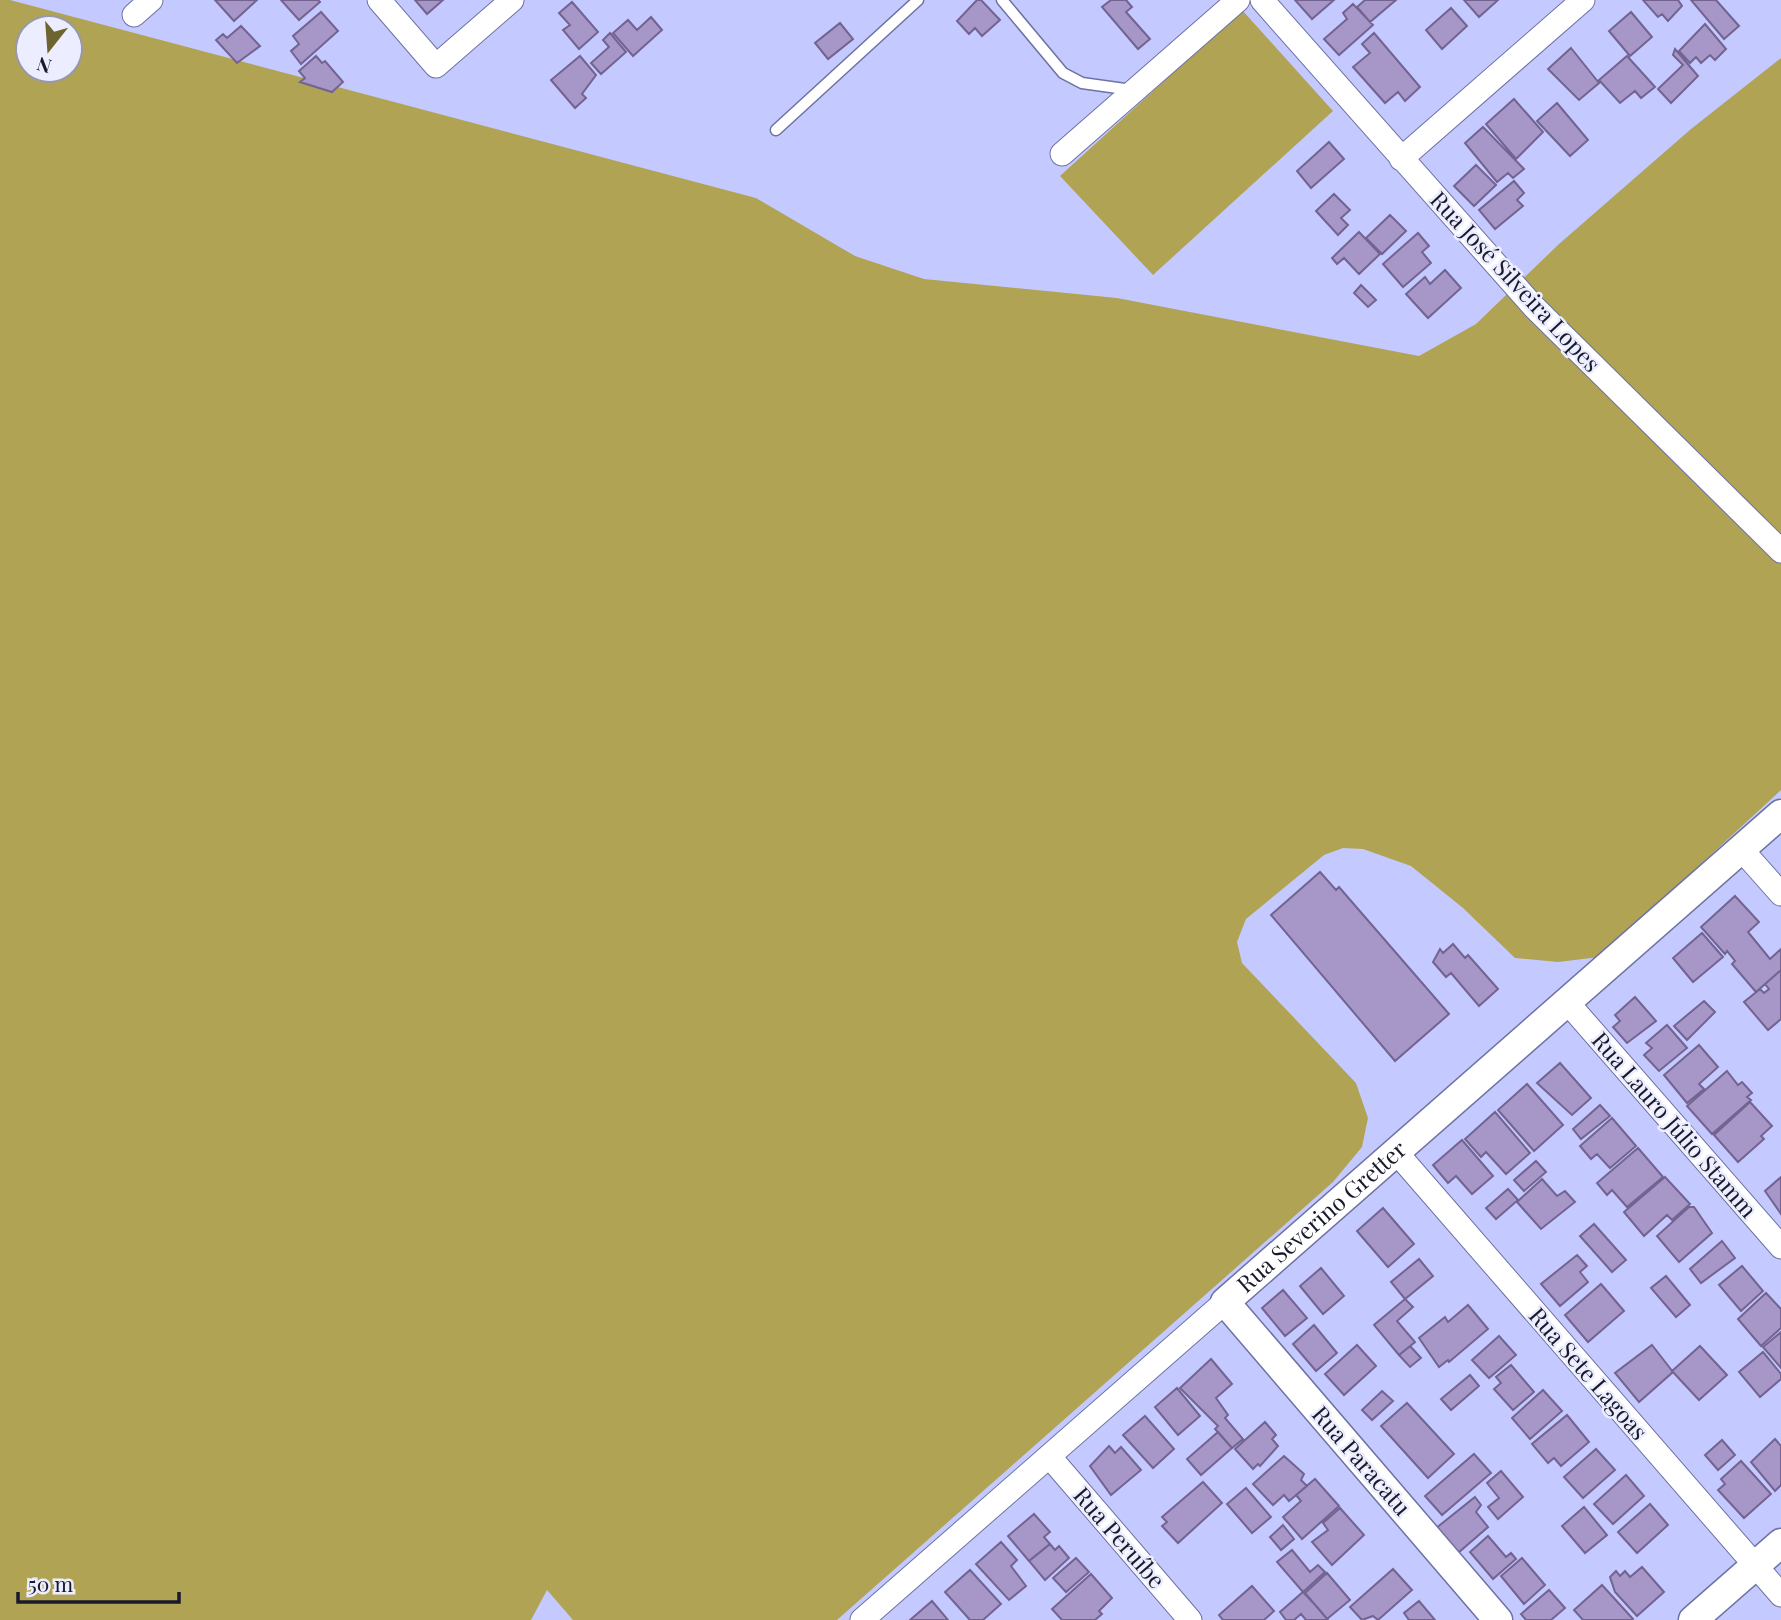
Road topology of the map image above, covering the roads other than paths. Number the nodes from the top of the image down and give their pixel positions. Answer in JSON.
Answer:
{"nodes":[{"id":1,"x":379,"y":0,"type":"edge"},
{"id":2,"x":512,"y":0,"type":"edge"},
{"id":3,"x":918,"y":0,"type":"edge"},
{"id":4,"x":1002,"y":0,"type":"edge"},
{"id":5,"x":1238,"y":0,"type":"edge"},
{"id":6,"x":1262,"y":0,"type":"edge"},
{"id":7,"x":1583,"y":0,"type":"edge"},
{"id":8,"x":1135,"y":91,"type":"junction"},
{"id":9,"x":776,"y":130,"type":"dead end"},
{"id":10,"x":1062,"y":154,"type":"dead end"},
{"id":11,"x":1401,"y":159,"type":"junction"},
{"id":12,"x":1781,"y":551,"type":"edge"},
{"id":13,"x":1781,"y":814,"type":"edge"},
{"id":14,"x":1741,"y":849,"type":"junction"},
{"id":15,"x":1781,"y":894,"type":"edge"},
{"id":16,"x":1567,"y":1002,"type":"junction"},
{"id":17,"x":1396,"y":1152,"type":"junction"},
{"id":18,"x":1781,"y":1247,"type":"edge"},
{"id":19,"x":1225,"y":1302,"type":"junction"},
{"id":20,"x":1049,"y":1456,"type":"junction"},
{"id":21,"x":1781,"y":1543,"type":"edge"},
{"id":22,"x":1755,"y":1566,"type":"junction"},
{"id":23,"x":1781,"y":1595,"type":"edge"},
{"id":24,"x":874,"y":1616,"type":"edge"},
{"id":25,"x":1190,"y":1620,"type":"edge"},
{"id":26,"x":1498,"y":1620,"type":"edge"},
{"id":27,"x":1693,"y":1620,"type":"edge"}],
"edges":[{"from":1,"to":2,"type":"street"},
{"from":3,"to":9,"type":"lane"},
{"from":4,"to":8,"type":"lane"},
{"from":5,"to":8,"type":"street"},
{"from":6,"to":11,"type":"street","name":"Rua José Silveira Lopes"},
{"from":7,"to":11,"type":"street"},
{"from":8,"to":10,"type":"street"},
{"from":11,"to":12,"type":"street","name":"Rua José Silveira Lopes"},
{"from":13,"to":14,"type":"street","name":"Rua Severino Gretter"},
{"from":14,"to":15,"type":"street"},
{"from":14,"to":16,"type":"street","name":"Rua Severino Gretter"},
{"from":16,"to":17,"type":"street","name":"Rua Severino Gretter"},
{"from":16,"to":18,"type":"street","name":"Rua Lauro Júlio Stamm"},
{"from":17,"to":19,"type":"street","name":"Rua Severino Gretter"},
{"from":17,"to":22,"type":"street","name":"Rua Sete Lagoas"},
{"from":19,"to":20,"type":"street","name":"Rua Severino Gretter"},
{"from":19,"to":26,"type":"street","name":"Rua Paracatu"},
{"from":20,"to":24,"type":"street","name":"Rua Severino Gretter"},
{"from":20,"to":25,"type":"street","name":"Rua Peruíbe"},
{"from":21,"to":22,"type":"street"},
{"from":22,"to":23,"type":"street","name":"Rua Sete Lagoas"},
{"from":22,"to":27,"type":"street"}]}
